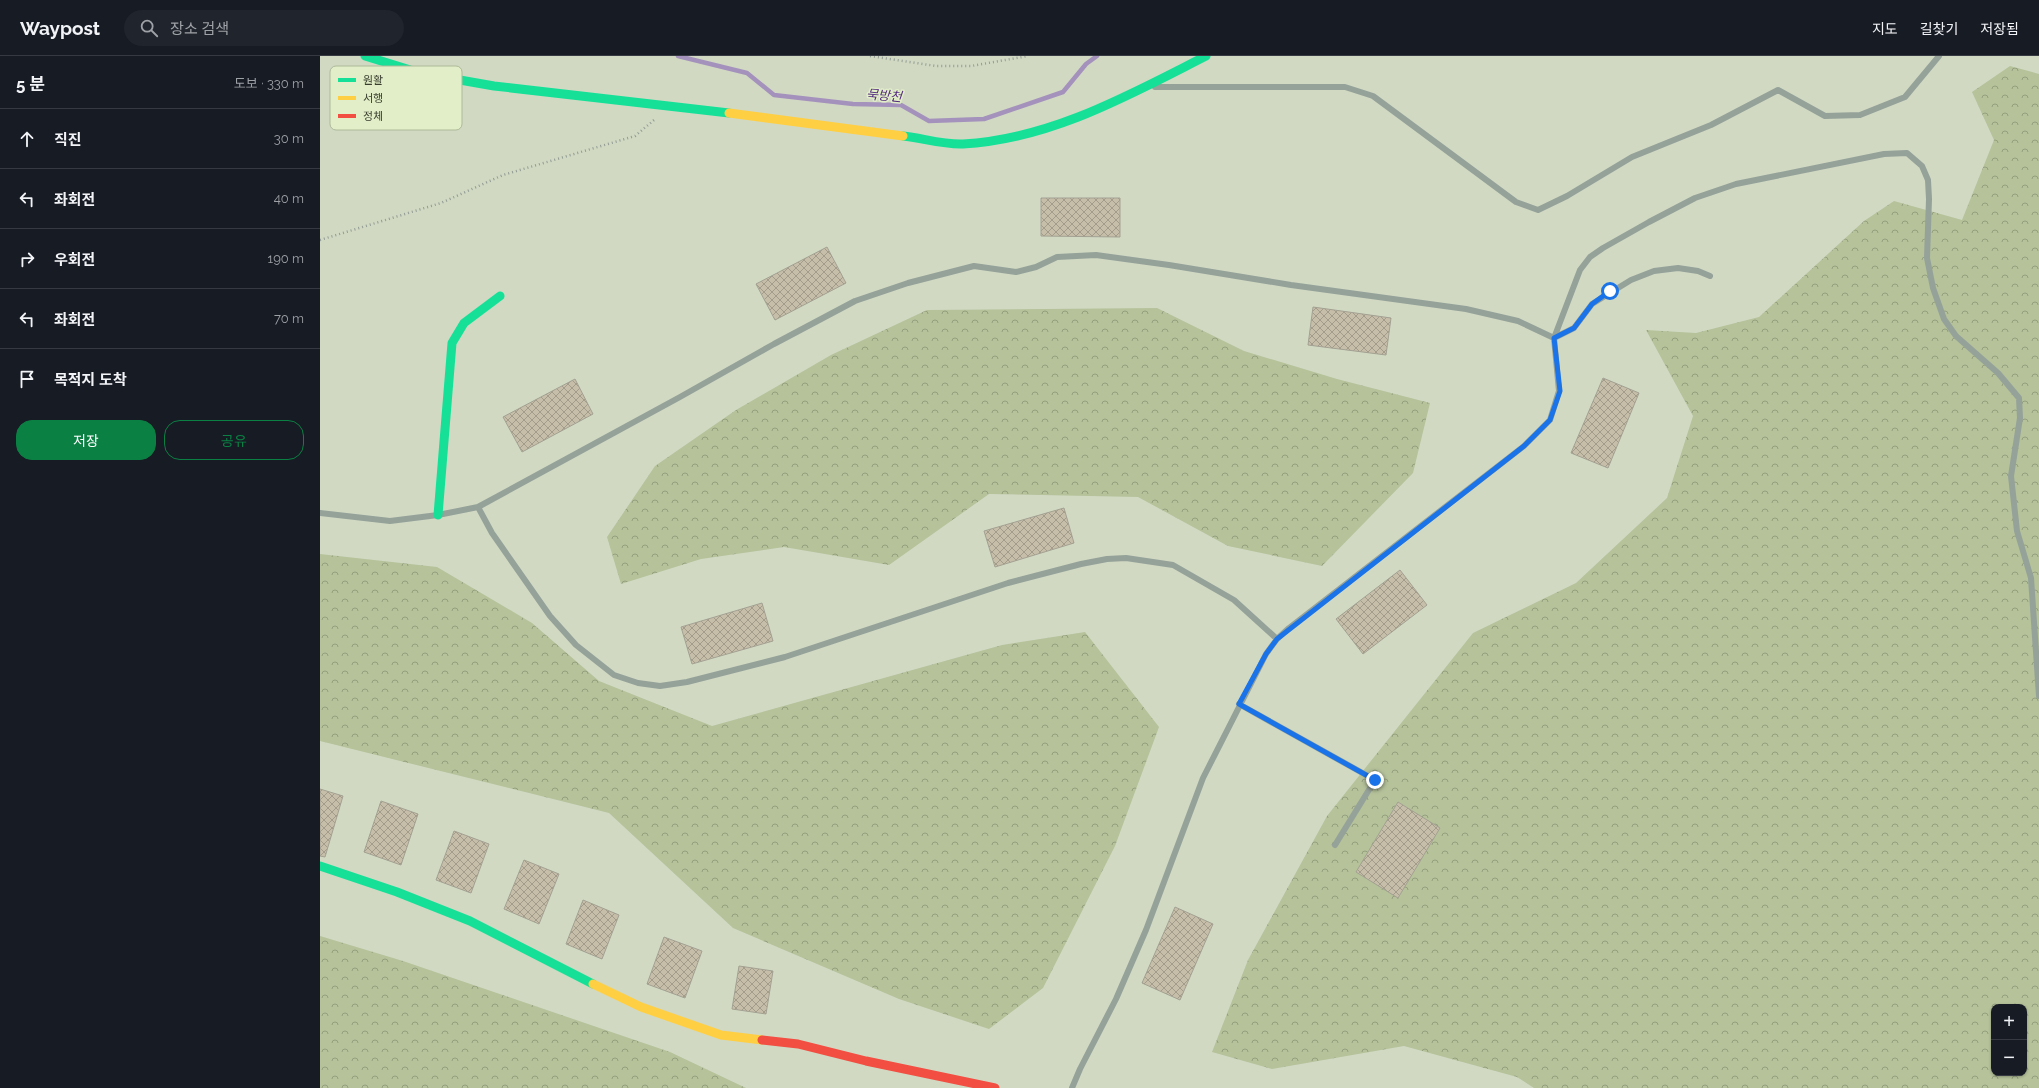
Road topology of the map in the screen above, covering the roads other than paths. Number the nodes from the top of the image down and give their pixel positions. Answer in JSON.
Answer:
{"nodes":[{"id":1,"x":365,"y":56,"type":"edge"},
{"id":2,"x":1206,"y":56,"type":"edge"},
{"id":3,"x":1938,"y":56,"type":"edge"},
{"id":4,"x":397,"y":66,"type":"edge"},
{"id":5,"x":462,"y":80,"type":"edge"},
{"id":6,"x":1146,"y":87,"type":"junction"},
{"id":7,"x":1710,"y":276,"type":"dead end"},
{"id":8,"x":500,"y":296,"type":"dead end"},
{"id":9,"x":1554,"y":338,"type":"junction"},
{"id":10,"x":478,"y":507,"type":"junction"},
{"id":11,"x":320,"y":512,"type":"edge"},
{"id":12,"x":438,"y":515,"type":"junction"},
{"id":13,"x":1277,"y":639,"type":"junction"},
{"id":14,"x":2039,"y":696,"type":"edge"},
{"id":15,"x":1239,"y":704,"type":"junction"},
{"id":16,"x":1335,"y":845,"type":"dead end"},
{"id":17,"x":320,"y":866,"type":"edge"},
{"id":18,"x":995,"y":1088,"type":"edge"},
{"id":19,"x":1072,"y":1088,"type":"edge"}],
"edges":[{"from":1,"to":4,"type":"street"},
{"from":2,"to":6,"type":"street"},
{"from":3,"to":6,"type":"lane"},
{"from":5,"to":6,"type":"street"},
{"from":7,"to":9,"type":"lane"},
{"from":8,"to":12,"type":"street"},
{"from":9,"to":10,"type":"lane"},
{"from":9,"to":13,"type":"lane"},
{"from":9,"to":14,"type":"lane"},
{"from":10,"to":12,"type":"lane"},
{"from":10,"to":13,"type":"lane"},
{"from":11,"to":12,"type":"lane"},
{"from":13,"to":15,"type":"lane"},
{"from":15,"to":16,"type":"lane"},
{"from":15,"to":19,"type":"lane"},
{"from":17,"to":18,"type":"street"}]}
